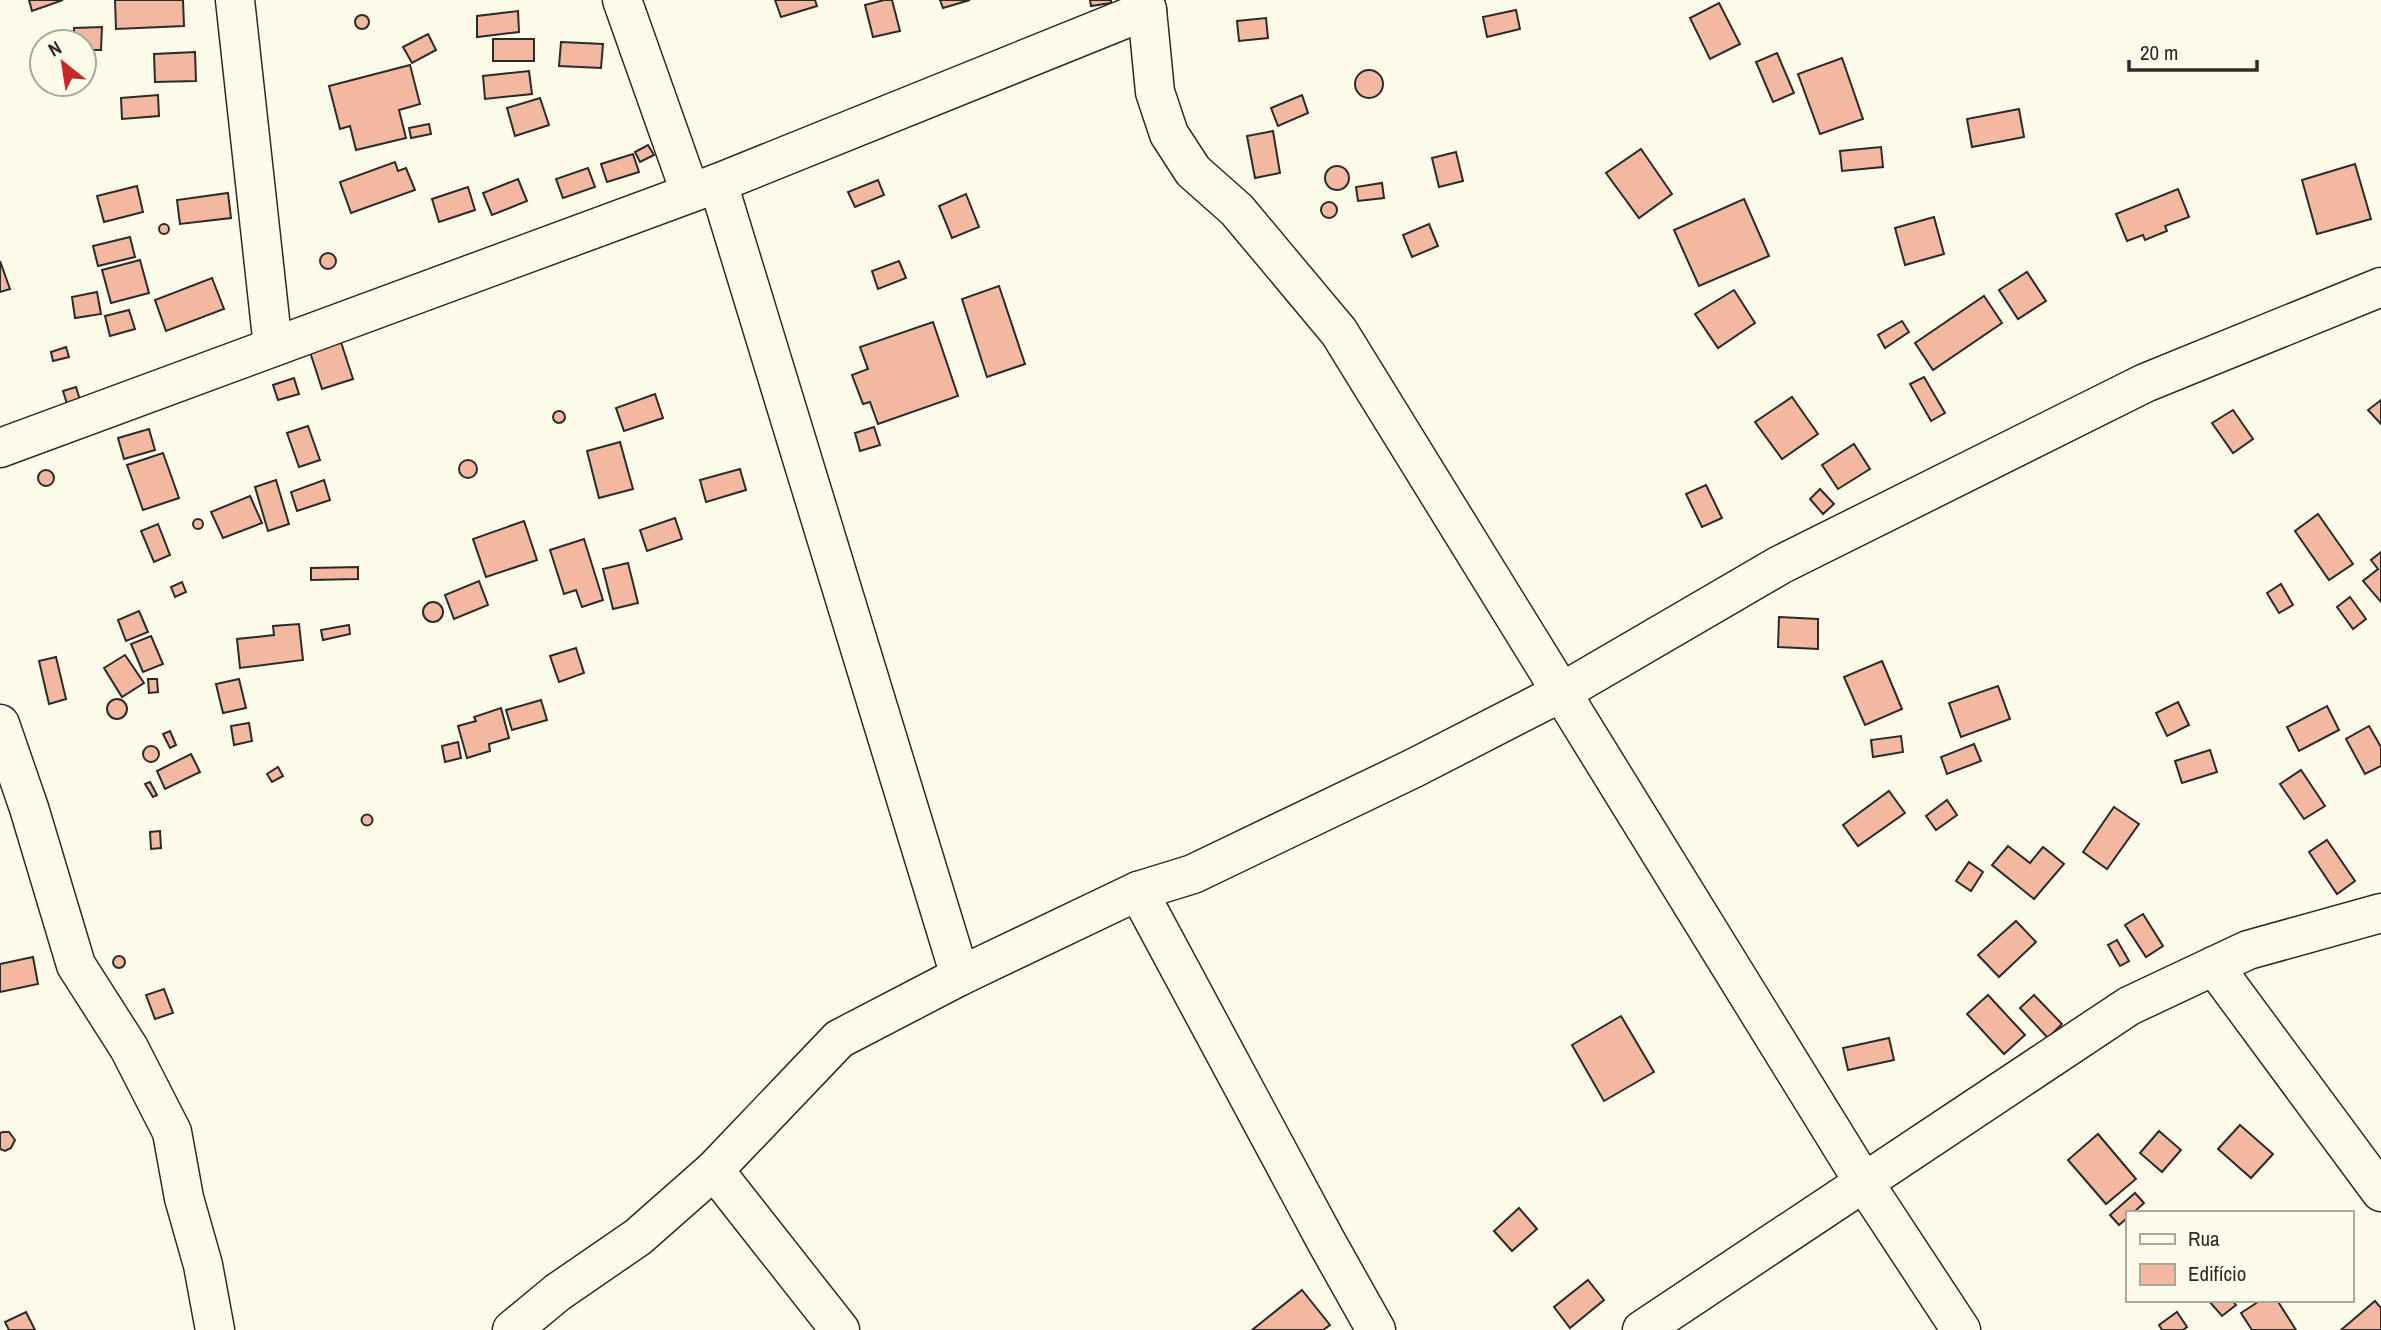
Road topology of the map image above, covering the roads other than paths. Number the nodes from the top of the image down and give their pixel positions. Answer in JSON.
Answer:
{"nodes":[{"id":1,"x":235,"y":0,"type":"edge"},
{"id":2,"x":622,"y":0,"type":"edge"},
{"id":3,"x":1145,"y":5,"type":"edge"},
{"id":4,"x":704,"y":187,"type":"junction"},
{"id":5,"x":2381,"y":288,"type":"edge"},
{"id":6,"x":273,"y":346,"type":"junction"},
{"id":7,"x":0,"y":448,"type":"edge"},
{"id":8,"x":1562,"y":692,"type":"junction"},
{"id":9,"x":0,"y":724,"type":"edge"},
{"id":10,"x":1138,"y":891,"type":"junction"},
{"id":11,"x":2381,"y":913,"type":"edge"},
{"id":12,"x":2214,"y":966,"type":"junction"},
{"id":13,"x":960,"y":976,"type":"junction"},
{"id":14,"x":714,"y":1170,"type":"junction"},
{"id":15,"x":1863,"y":1181,"type":"junction"},
{"id":16,"x":2381,"y":1192,"type":"edge"},
{"id":17,"x":215,"y":1330,"type":"edge"},
{"id":18,"x":512,"y":1330,"type":"edge"},
{"id":19,"x":840,"y":1330,"type":"edge"},
{"id":20,"x":1376,"y":1330,"type":"edge"},
{"id":21,"x":1642,"y":1330,"type":"edge"},
{"id":22,"x":1961,"y":1330,"type":"edge"}],
"edges":[{"from":1,"to":6,"type":"street"},
{"from":2,"to":4,"type":"street"},
{"from":3,"to":4,"type":"street"},
{"from":3,"to":8,"type":"street"},
{"from":4,"to":6,"type":"street"},
{"from":4,"to":13,"type":"street"},
{"from":5,"to":8,"type":"street"},
{"from":6,"to":7,"type":"street"},
{"from":8,"to":10,"type":"street"},
{"from":8,"to":15,"type":"street"},
{"from":9,"to":17,"type":"street"},
{"from":10,"to":13,"type":"street"},
{"from":10,"to":20,"type":"street"},
{"from":11,"to":12,"type":"street"},
{"from":12,"to":15,"type":"street"},
{"from":12,"to":16,"type":"street"},
{"from":13,"to":14,"type":"street"},
{"from":14,"to":18,"type":"street"},
{"from":14,"to":19,"type":"street"},
{"from":15,"to":21,"type":"street"},
{"from":15,"to":22,"type":"street"}]}
